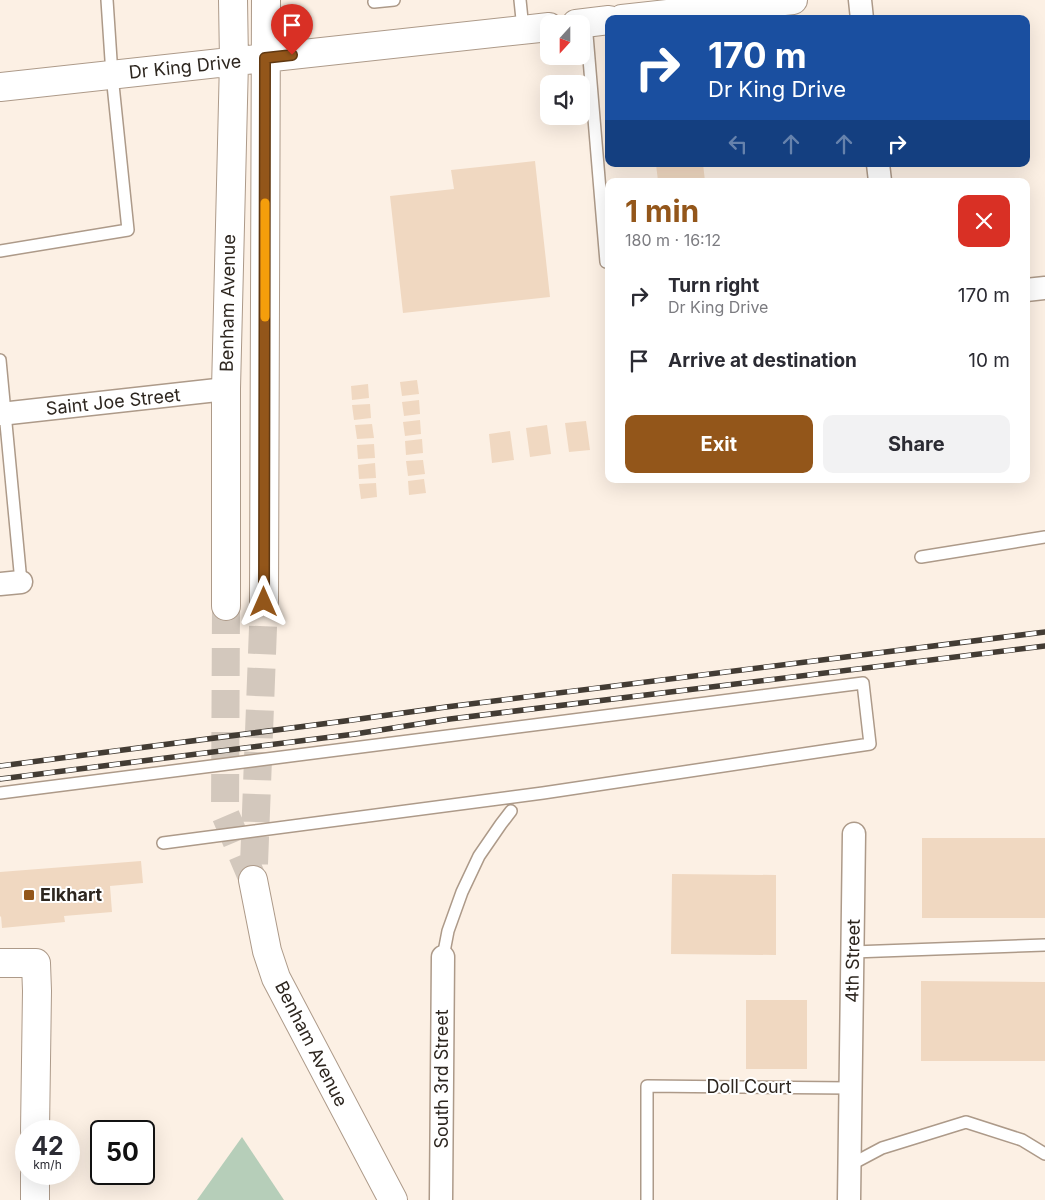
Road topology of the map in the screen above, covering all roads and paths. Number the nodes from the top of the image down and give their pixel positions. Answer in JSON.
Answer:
{"nodes":[{"id":1,"x":107,"y":0,"type":"edge"},
{"id":2,"x":233,"y":0,"type":"edge"},
{"id":3,"x":266,"y":0,"type":"edge"},
{"id":4,"x":394,"y":0,"type":"edge"},
{"id":5,"x":520,"y":0,"type":"edge"},
{"id":6,"x":792,"y":0,"type":"edge"},
{"id":7,"x":860,"y":0,"type":"edge"},
{"id":8,"x":374,"y":2,"type":"dead end"},
{"id":9,"x":658,"y":15,"type":"edge"},
{"id":10,"x":862,"y":15,"type":"edge"},
{"id":11,"x":590,"y":22,"type":"edge"},
{"id":12,"x":536,"y":28,"type":"edge"},
{"id":13,"x":265,"y":58,"type":"junction"},
{"id":14,"x":234,"y":61,"type":"junction"},
{"id":15,"x":112,"y":75,"type":"junction"},
{"id":16,"x":0,"y":87,"type":"edge"},
{"id":17,"x":605,"y":247,"type":"edge"},
{"id":18,"x":0,"y":251,"type":"edge"},
{"id":19,"x":1045,"y":288,"type":"edge"},
{"id":20,"x":1030,"y":290,"type":"edge"},
{"id":21,"x":0,"y":360,"type":"edge"},
{"id":22,"x":226,"y":389,"type":"junction"},
{"id":23,"x":3,"y":414,"type":"edge"},
{"id":24,"x":1045,"y":537,"type":"edge"},
{"id":25,"x":922,"y":557,"type":"dead end"},
{"id":26,"x":10,"y":583,"type":"edge"},
{"id":27,"x":264,"y":602,"type":"tunnel mouth"},
{"id":28,"x":226,"y":606,"type":"tunnel mouth"},
{"id":29,"x":0,"y":792,"type":"edge"},
{"id":30,"x":512,"y":812,"type":"dead end"},
{"id":31,"x":854,"y":834,"type":"dead end"},
{"id":32,"x":162,"y":843,"type":"dead end"},
{"id":33,"x":253,"y":880,"type":"tunnel mouth"},
{"id":34,"x":1045,"y":945,"type":"edge"},
{"id":35,"x":853,"y":952,"type":"junction"},
{"id":36,"x":443,"y":957,"type":"joint"},
{"id":37,"x":0,"y":963,"type":"edge"},
{"id":38,"x":851,"y":1088,"type":"junction"},
{"id":39,"x":35,"y":1120,"type":"edge"},
{"id":40,"x":1045,"y":1154,"type":"edge"},
{"id":41,"x":850,"y":1165,"type":"junction"},
{"id":42,"x":35,"y":1185,"type":"edge"},
{"id":43,"x":35,"y":1200,"type":"edge"},
{"id":44,"x":393,"y":1200,"type":"edge"},
{"id":45,"x":441,"y":1200,"type":"edge"},
{"id":46,"x":646,"y":1200,"type":"edge"},
{"id":47,"x":849,"y":1200,"type":"edge"}],
"edges":[{"from":1,"to":15,"type":"lane"},
{"from":2,"to":14,"type":"main road","name":"Benham Avenue"},
{"from":3,"to":13,"type":"main road","name":"Benham Avenue"},
{"from":4,"to":8,"type":"lane"},
{"from":5,"to":12,"type":"lane"},
{"from":6,"to":9,"type":"main road"},
{"from":7,"to":10,"type":"street"},
{"from":11,"to":17,"type":"lane"},
{"from":12,"to":13,"type":"main road","name":"Dr King Drive"},
{"from":13,"to":14,"type":"main road","name":"Dr King Drive"},
{"from":13,"to":27,"type":"main road","name":"Benham Avenue"},
{"from":14,"to":15,"type":"main road","name":"Dr King Drive"},
{"from":14,"to":22,"type":"main road","name":"Benham Avenue"},
{"from":15,"to":16,"type":"main road","name":"Dr King Drive"},
{"from":15,"to":18,"type":"lane"},
{"from":19,"to":20,"type":"street"},
{"from":21,"to":23,"type":"lane"},
{"from":22,"to":23,"type":"street","name":"Saint Joe Street"},
{"from":22,"to":28,"type":"main road","name":"Benham Avenue"},
{"from":23,"to":26,"type":"lane"},
{"from":24,"to":25,"type":"lane"},
{"from":29,"to":32,"type":"lane"},
{"from":30,"to":36,"type":"lane"},
{"from":31,"to":35,"type":"street","name":"4th Street"},
{"from":33,"to":44,"type":"main road","name":"Benham Avenue"},
{"from":34,"to":35,"type":"lane"},
{"from":35,"to":38,"type":"street","name":"4th Street"},
{"from":36,"to":45,"type":"street","name":"South 3rd Street"},
{"from":37,"to":39,"type":"main road"},
{"from":38,"to":41,"type":"street","name":"4th Street"},
{"from":38,"to":46,"type":"lane","name":"Doll Court"},
{"from":40,"to":41,"type":"lane"},
{"from":41,"to":47,"type":"street","name":"4th Street"},
{"from":42,"to":43,"type":"main road"}]}
